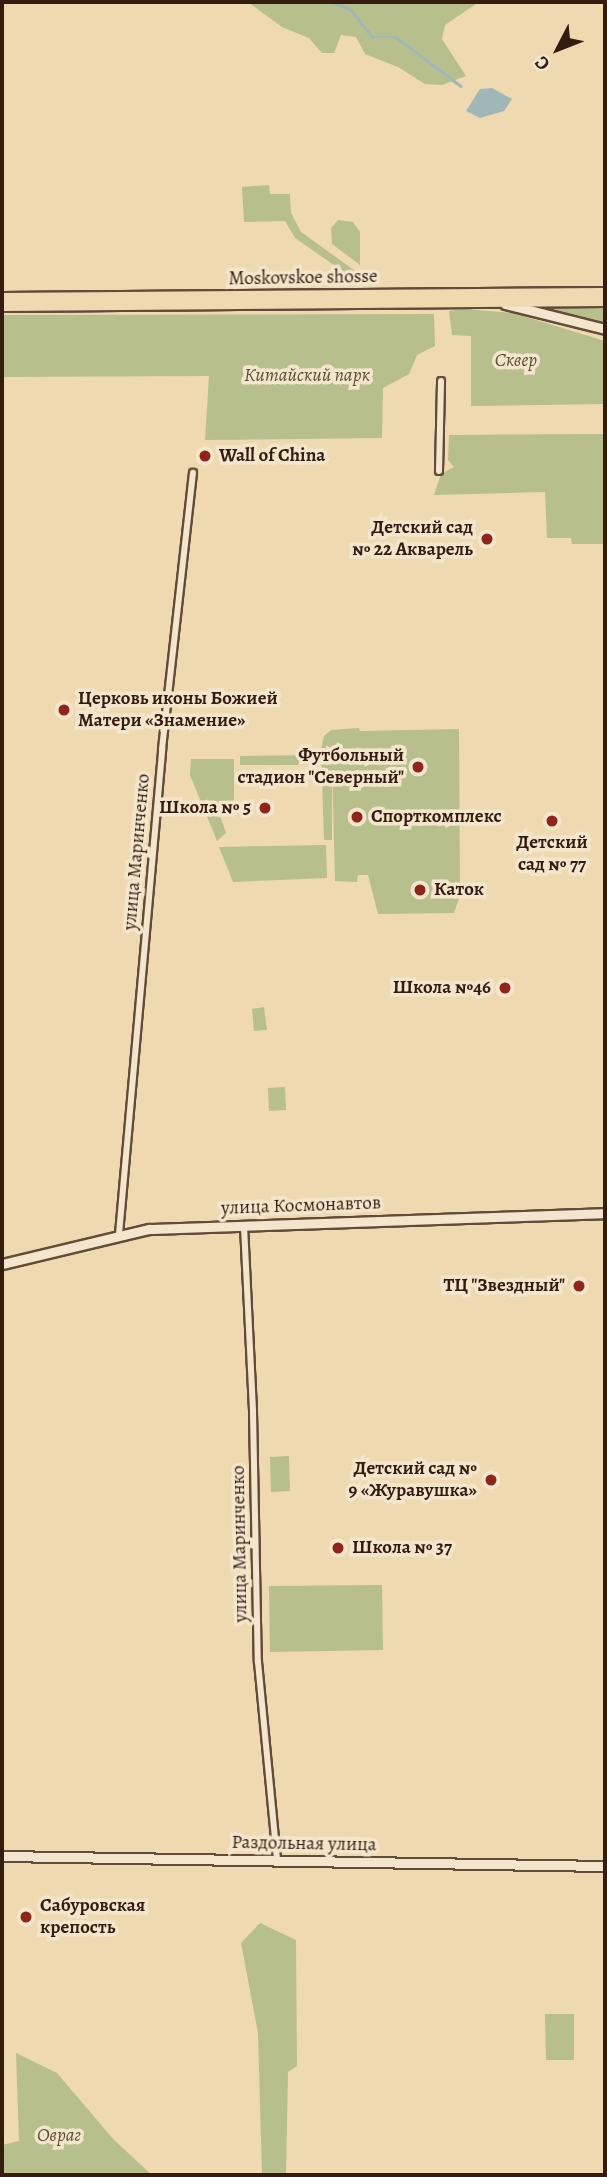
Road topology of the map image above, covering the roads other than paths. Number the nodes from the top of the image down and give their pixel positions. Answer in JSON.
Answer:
{"nodes":[{"id":1,"x":605,"y":293,"type":"edge"},
{"id":2,"x":2,"y":298,"type":"edge"},
{"id":3,"x":605,"y":301,"type":"edge"},
{"id":4,"x":500,"y":303,"type":"junction"},
{"id":5,"x":2,"y":306,"type":"edge"},
{"id":6,"x":605,"y":329,"type":"edge"},
{"id":7,"x":441,"y":381,"type":"dead end"},
{"id":8,"x":439,"y":471,"type":"dead end"},
{"id":9,"x":193,"y":473,"type":"dead end"},
{"id":10,"x":605,"y":1213,"type":"edge"},
{"id":11,"x":244,"y":1226,"type":"junction"},
{"id":12,"x":120,"y":1234,"type":"junction"},
{"id":13,"x":2,"y":1264,"type":"edge"},
{"id":14,"x":2,"y":1856,"type":"edge"},
{"id":15,"x":277,"y":1861,"type":"junction"},
{"id":16,"x":605,"y":1866,"type":"edge"}],
"edges":[{"from":1,"to":2,"type":"main road","name":"Moskovskoe shosse"},
{"from":3,"to":4,"type":"main road","name":"Moskovskoe shosse"},
{"from":4,"to":5,"type":"main road","name":"Moskovskoe shosse"},
{"from":4,"to":6,"type":"main road"},
{"from":7,"to":8,"type":"street"},
{"from":9,"to":12,"type":"street","name":"улица Маринченко"},
{"from":10,"to":11,"type":"main road","name":"улица Космонавтов"},
{"from":11,"to":12,"type":"main road","name":"улица Космонавтов"},
{"from":11,"to":15,"type":"street","name":"улица Маринченко"},
{"from":12,"to":13,"type":"main road","name":"улица Космонавтов"},
{"from":14,"to":15,"type":"main road","name":"Раздольная улица"},
{"from":15,"to":16,"type":"main road","name":"Раздольная улица"}]}
